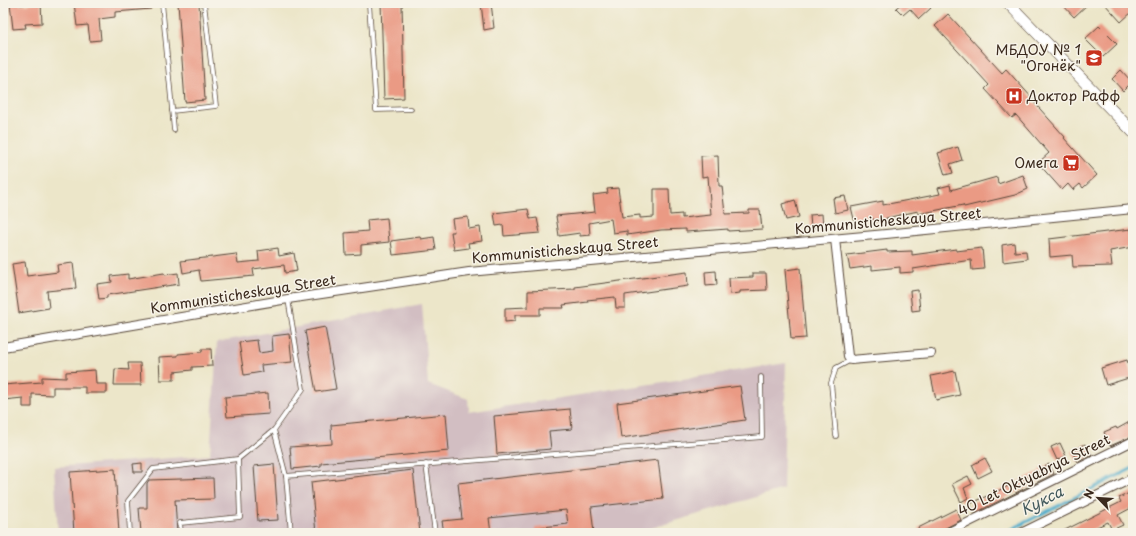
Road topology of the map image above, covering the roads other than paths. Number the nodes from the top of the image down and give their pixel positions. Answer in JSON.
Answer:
{"nodes":[{"id":1,"x":162,"y":3,"type":"edge"},
{"id":2,"x":204,"y":3,"type":"edge"},
{"id":3,"x":369,"y":3,"type":"edge"},
{"id":4,"x":1008,"y":3,"type":"edge"},
{"id":5,"x":411,"y":109,"type":"dead end"},
{"id":6,"x":172,"y":111,"type":"junction"},
{"id":7,"x":174,"y":130,"type":"dead end"},
{"id":8,"x":1133,"y":132,"type":"edge"},
{"id":9,"x":1133,"y":209,"type":"edge"},
{"id":10,"x":835,"y":239,"type":"junction"},
{"id":11,"x":288,"y":298,"type":"junction"},
{"id":12,"x":3,"y":347,"type":"edge"},
{"id":13,"x":931,"y":353,"type":"dead end"},
{"id":14,"x":851,"y":360,"type":"junction"},
{"id":15,"x":761,"y":377,"type":"dead end"},
{"id":16,"x":274,"y":430,"type":"junction"},
{"id":17,"x":836,"y":436,"type":"dead end"},
{"id":18,"x":1133,"y":441,"type":"edge"},
{"id":19,"x":238,"y":459,"type":"junction"},
{"id":20,"x":426,"y":464,"type":"junction"},
{"id":21,"x":286,"y":476,"type":"junction"},
{"id":22,"x":1133,"y":478,"type":"edge"},
{"id":23,"x":130,"y":533,"type":"edge"},
{"id":24,"x":181,"y":533,"type":"edge"},
{"id":25,"x":291,"y":533,"type":"edge"},
{"id":26,"x":435,"y":533,"type":"edge"},
{"id":27,"x":947,"y":533,"type":"edge"},
{"id":28,"x":1021,"y":533,"type":"edge"}],
"edges":[{"from":1,"to":6,"type":"lane"},
{"from":2,"to":6,"type":"lane"},
{"from":3,"to":5,"type":"lane"},
{"from":4,"to":8,"type":"street"},
{"from":6,"to":7,"type":"lane"},
{"from":9,"to":10,"type":"street","name":"Kommunisticheskaya Street"},
{"from":10,"to":11,"type":"street","name":"Kommunisticheskaya Street"},
{"from":10,"to":14,"type":"street"},
{"from":11,"to":12,"type":"street","name":"Kommunisticheskaya Street"},
{"from":11,"to":16,"type":"lane"},
{"from":13,"to":14,"type":"street"},
{"from":14,"to":17,"type":"lane"},
{"from":15,"to":20,"type":"lane"},
{"from":16,"to":19,"type":"lane"},
{"from":16,"to":21,"type":"lane"},
{"from":18,"to":27,"type":"street","name":"40 Let Oktyabrya Street"},
{"from":19,"to":23,"type":"lane"},
{"from":19,"to":24,"type":"lane"},
{"from":20,"to":21,"type":"lane"},
{"from":20,"to":26,"type":"lane"},
{"from":21,"to":25,"type":"lane"},
{"from":22,"to":28,"type":"street"}]}
